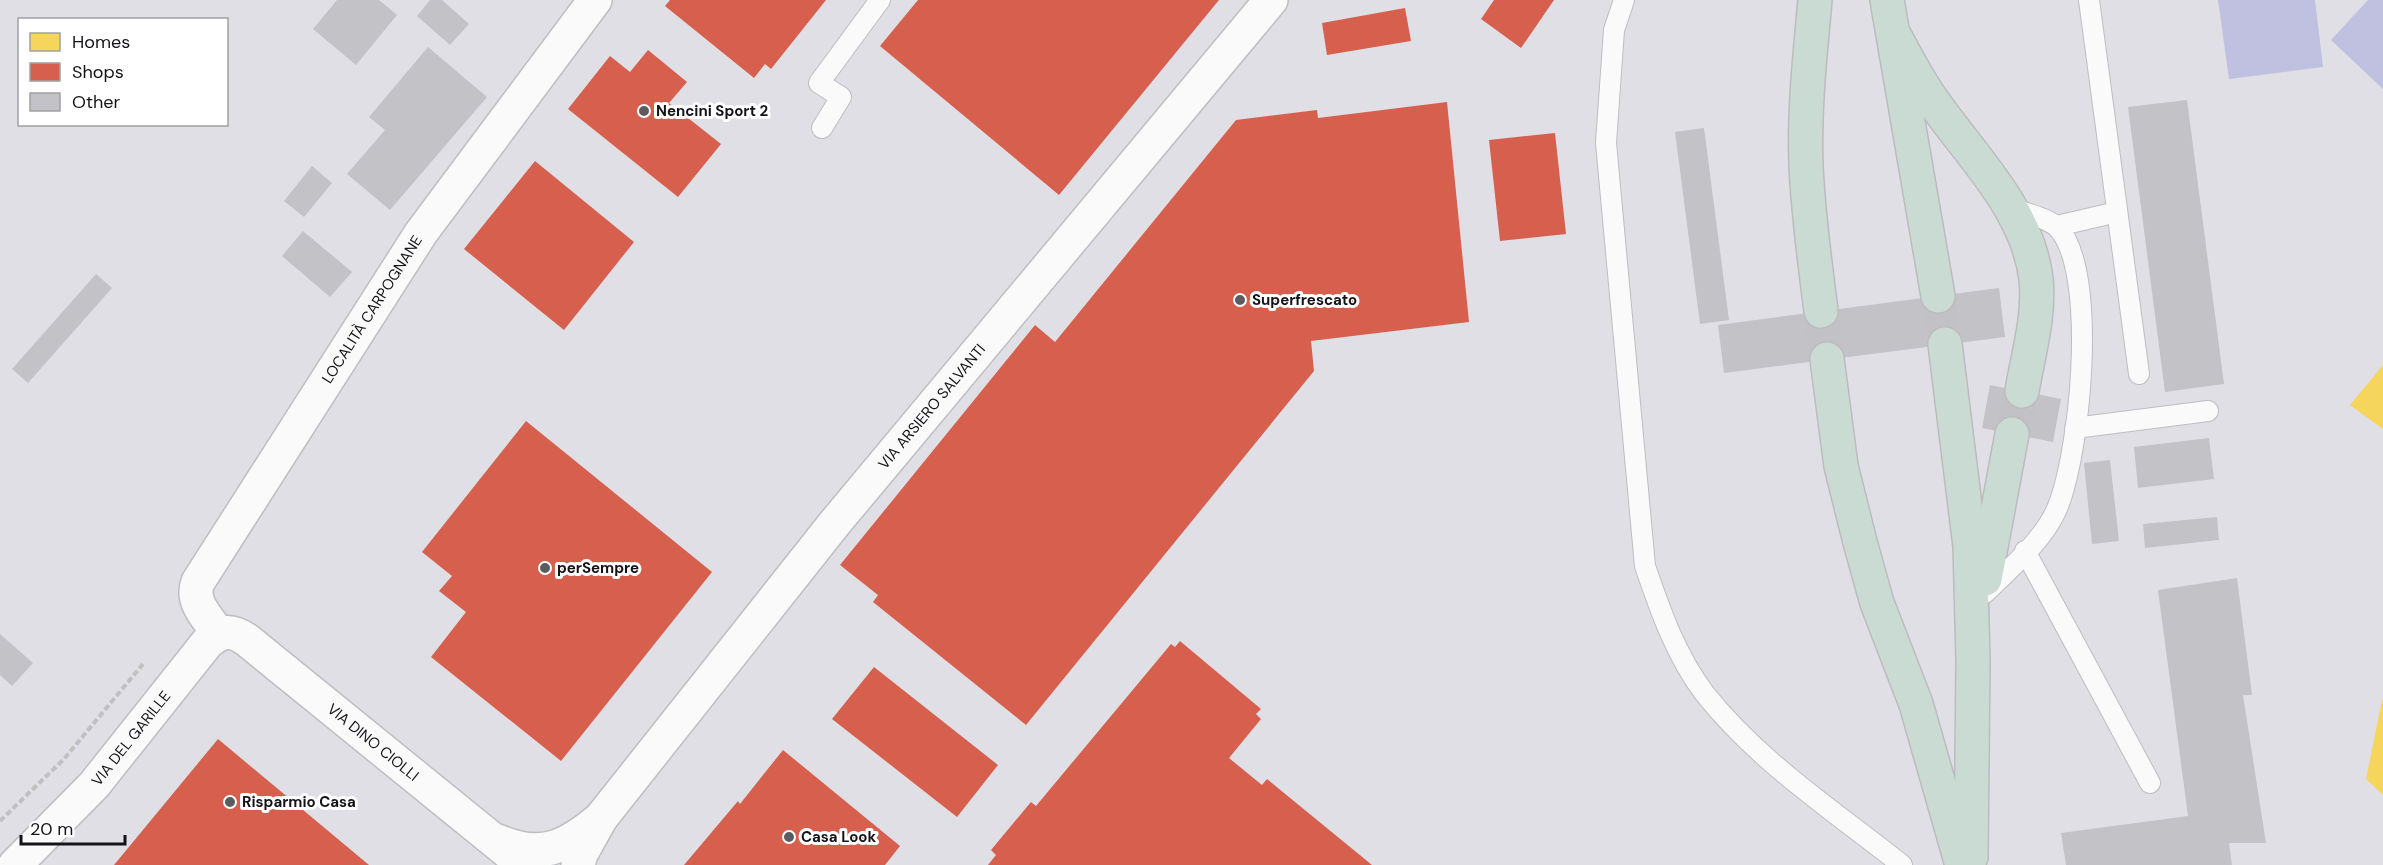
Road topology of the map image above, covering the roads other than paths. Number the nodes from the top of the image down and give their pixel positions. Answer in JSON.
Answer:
{"nodes":[{"id":1,"x":595,"y":0,"type":"edge"},
{"id":2,"x":880,"y":0,"type":"edge"},
{"id":3,"x":1271,"y":0,"type":"edge"},
{"id":4,"x":1624,"y":0,"type":"edge"},
{"id":5,"x":1815,"y":0,"type":"edge"},
{"id":6,"x":1887,"y":0,"type":"edge"},
{"id":7,"x":2089,"y":0,"type":"edge"},
{"id":8,"x":1893,"y":33,"type":"junction"},
{"id":9,"x":822,"y":128,"type":"dead end"},
{"id":10,"x":2012,"y":208,"type":"junction"},
{"id":11,"x":2117,"y":212,"type":"junction"},
{"id":12,"x":2056,"y":226,"type":"junction"},
{"id":13,"x":1938,"y":296,"type":"tunnel mouth"},
{"id":14,"x":1821,"y":311,"type":"tunnel mouth"},
{"id":15,"x":1945,"y":344,"type":"tunnel mouth"},
{"id":16,"x":1827,"y":360,"type":"tunnel mouth"},
{"id":17,"x":2139,"y":374,"type":"dead end"},
{"id":18,"x":2022,"y":391,"type":"tunnel mouth"},
{"id":19,"x":2208,"y":411,"type":"dead end"},
{"id":20,"x":2074,"y":428,"type":"junction"},
{"id":21,"x":2012,"y":434,"type":"tunnel mouth"},
{"id":22,"x":2025,"y":551,"type":"junction"},
{"id":23,"x":1983,"y":595,"type":"junction"},
{"id":24,"x":218,"y":633,"type":"junction"},
{"id":25,"x":1973,"y":661,"type":"junction"},
{"id":26,"x":2150,"y":783,"type":"dead end"},
{"id":27,"x":601,"y":818,"type":"junction"},
{"id":28,"x":493,"y":839,"type":"junction"},
{"id":29,"x":15,"y":865,"type":"edge"},
{"id":30,"x":524,"y":865,"type":"edge"},
{"id":31,"x":578,"y":865,"type":"edge"},
{"id":32,"x":1902,"y":865,"type":"edge"},
{"id":33,"x":1962,"y":865,"type":"edge"},
{"id":34,"x":1971,"y":865,"type":"edge"}],
"edges":[{"from":1,"to":24,"type":"street","name":"LOCALITÀ CARPOGNANE"},
{"from":2,"to":9,"type":"lane"},
{"from":3,"to":27,"type":"street","name":"VIA ARSIERO SALVANTI"},
{"from":4,"to":32,"type":"lane"},
{"from":5,"to":14,"type":"highway"},
{"from":6,"to":8,"type":"highway"},
{"from":7,"to":11,"type":"lane"},
{"from":8,"to":10,"type":"highway"},
{"from":8,"to":13,"type":"highway"},
{"from":10,"to":12,"type":"lane"},
{"from":10,"to":18,"type":"highway"},
{"from":11,"to":12,"type":"lane"},
{"from":11,"to":17,"type":"lane"},
{"from":12,"to":20,"type":"lane"},
{"from":15,"to":25,"type":"highway"},
{"from":16,"to":33,"type":"highway"},
{"from":19,"to":20,"type":"lane"},
{"from":20,"to":22,"type":"lane"},
{"from":21,"to":23,"type":"highway"},
{"from":22,"to":23,"type":"lane"},
{"from":22,"to":26,"type":"lane"},
{"from":23,"to":25,"type":"highway"},
{"from":24,"to":28,"type":"street","name":"VIA DINO CIOLLI"},
{"from":24,"to":29,"type":"street","name":"VIA DEL GARILLE"},
{"from":25,"to":34,"type":"highway"},
{"from":27,"to":28,"type":"street","name":"VIA ARSIERO SALVANTI"},
{"from":27,"to":31,"type":"street","name":"VIA ARSIERO SALVANTI"},
{"from":28,"to":30,"type":"street","name":"VIA DINO CIOLLI"}]}
